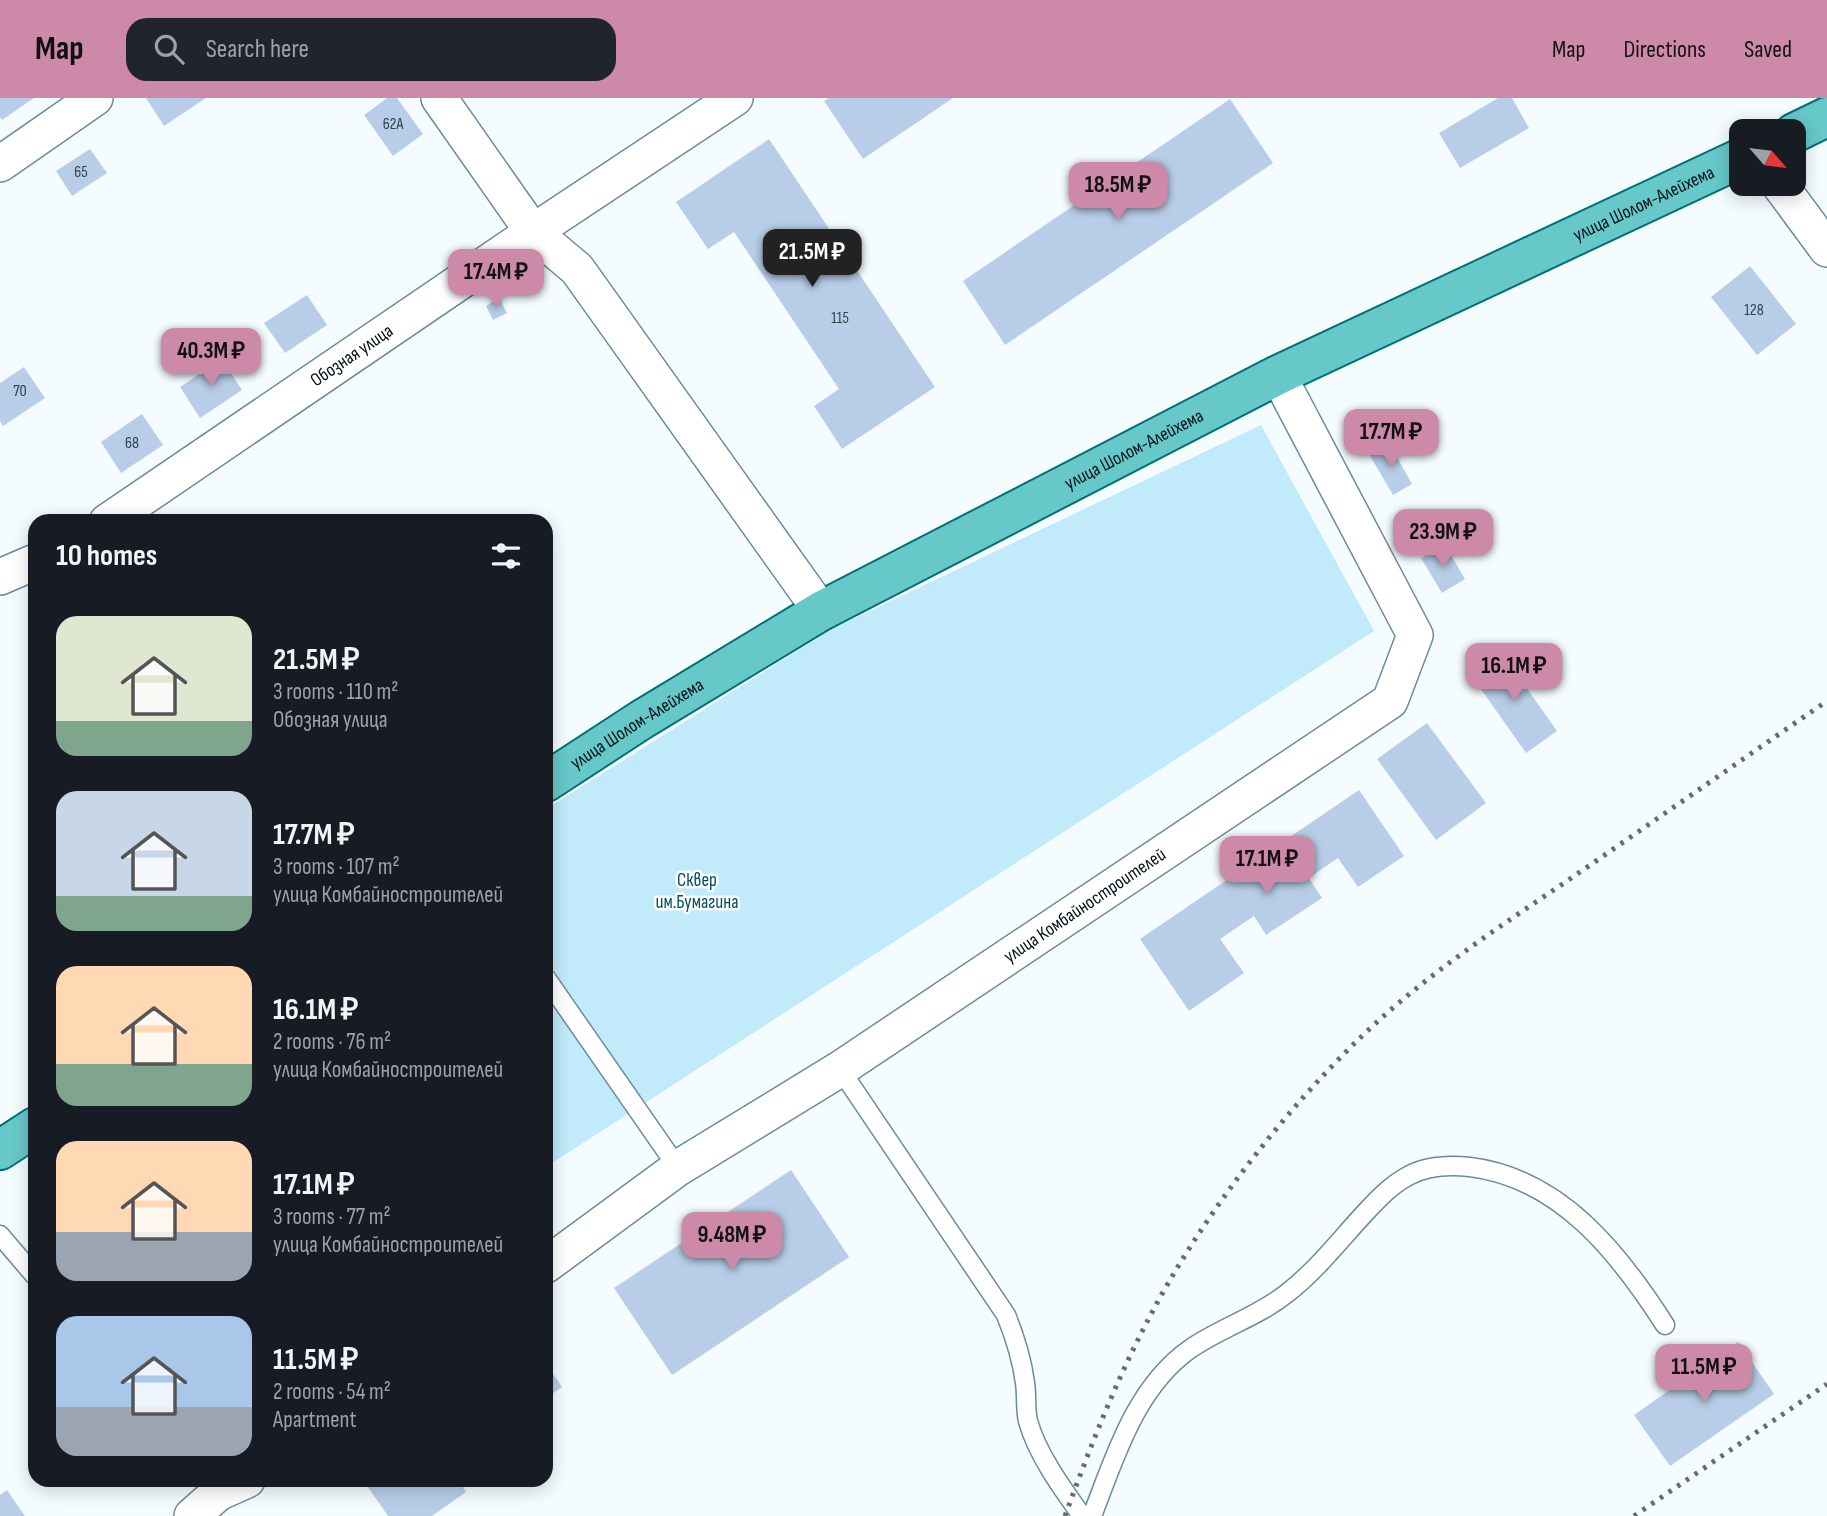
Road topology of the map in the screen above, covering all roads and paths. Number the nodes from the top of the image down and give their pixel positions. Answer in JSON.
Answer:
{"nodes":[{"id":1,"x":95,"y":98,"type":"edge"},
{"id":2,"x":439,"y":98,"type":"edge"},
{"id":3,"x":735,"y":98,"type":"edge"},
{"id":4,"x":1827,"y":117,"type":"edge"},
{"id":5,"x":1806,"y":127,"type":"edge"},
{"id":6,"x":0,"y":164,"type":"edge"},
{"id":7,"x":1729,"y":164,"type":"edge"},
{"id":8,"x":1788,"y":196,"type":"edge"},
{"id":9,"x":533,"y":232,"type":"junction"},
{"id":10,"x":1827,"y":249,"type":"edge"},
{"id":11,"x":1278,"y":375,"type":"junction"},
{"id":12,"x":119,"y":514,"type":"edge"},
{"id":13,"x":28,"y":565,"type":"edge"},
{"id":14,"x":0,"y":577,"type":"edge"},
{"id":15,"x":821,"y":611,"type":"junction"},
{"id":16,"x":553,"y":777,"type":"edge"},
{"id":17,"x":553,"y":988,"type":"edge"},
{"id":18,"x":840,"y":1069,"type":"junction"},
{"id":19,"x":28,"y":1132,"type":"edge"},
{"id":20,"x":0,"y":1150,"type":"edge"},
{"id":21,"x":678,"y":1168,"type":"junction"},
{"id":22,"x":0,"y":1235,"type":"edge"},
{"id":23,"x":553,"y":1260,"type":"edge"},
{"id":24,"x":28,"y":1268,"type":"edge"},
{"id":25,"x":1665,"y":1325,"type":"dead end"},
{"id":26,"x":222,"y":1487,"type":"edge"},
{"id":27,"x":192,"y":1516,"type":"edge"},
{"id":28,"x":1082,"y":1516,"type":"edge"},
{"id":29,"x":1092,"y":1516,"type":"edge"}],
"edges":[{"from":1,"to":6,"type":"street"},
{"from":2,"to":9,"type":"street"},
{"from":3,"to":9,"type":"street","name":"Обозная улица"},
{"from":4,"to":5,"type":"main road"},
{"from":7,"to":11,"type":"main road","name":"улица Шолом-Алейхема"},
{"from":8,"to":10,"type":"street"},
{"from":9,"to":12,"type":"street","name":"Обозная улица"},
{"from":9,"to":15,"type":"street"},
{"from":11,"to":15,"type":"main road","name":"улица Шолом-Алейхема"},
{"from":11,"to":18,"type":"street","name":"улица Комбайностроителей"},
{"from":13,"to":14,"type":"street"},
{"from":15,"to":16,"type":"main road","name":"улица Шолом-Алейхема"},
{"from":17,"to":21,"type":"lane"},
{"from":18,"to":21,"type":"street","name":"улица Комбайностроителей"},
{"from":18,"to":28,"type":"lane"},
{"from":19,"to":20,"type":"main road"},
{"from":21,"to":23,"type":"street","name":"улица Комбайностроителей"},
{"from":22,"to":24,"type":"lane"},
{"from":25,"to":29,"type":"lane"},
{"from":26,"to":27,"type":"street"}]}
